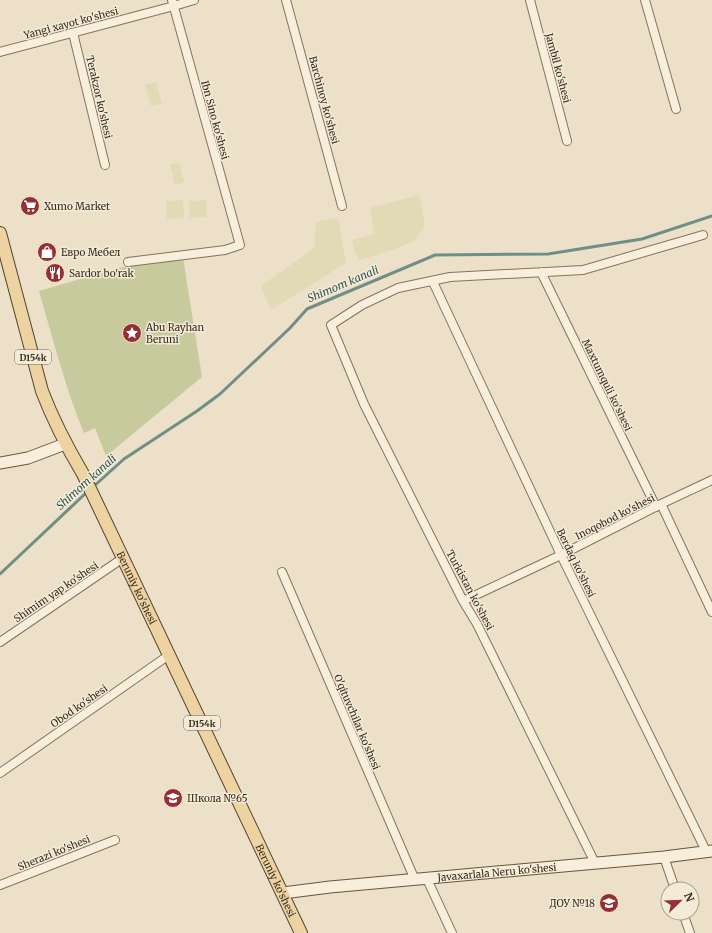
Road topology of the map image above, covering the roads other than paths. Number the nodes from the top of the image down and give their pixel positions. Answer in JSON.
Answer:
{"nodes":[{"id":1,"x":194,"y":0,"type":"edge"},
{"id":2,"x":286,"y":0,"type":"edge"},
{"id":3,"x":530,"y":0,"type":"edge"},
{"id":4,"x":645,"y":0,"type":"edge"},
{"id":5,"x":173,"y":3,"type":"edge"},
{"id":6,"x":73,"y":33,"type":"junction"},
{"id":7,"x":0,"y":52,"type":"edge"},
{"id":8,"x":676,"y":109,"type":"dead end"},
{"id":9,"x":567,"y":141,"type":"dead end"},
{"id":10,"x":105,"y":165,"type":"dead end"},
{"id":11,"x":342,"y":206,"type":"dead end"},
{"id":12,"x":0,"y":233,"type":"edge"},
{"id":13,"x":703,"y":235,"type":"dead end"},
{"id":14,"x":128,"y":262,"type":"dead end"},
{"id":15,"x":541,"y":272,"type":"junction"},
{"id":16,"x":433,"y":282,"type":"junction"},
{"id":17,"x":65,"y":444,"type":"junction"},
{"id":18,"x":0,"y":463,"type":"edge"},
{"id":19,"x":712,"y":480,"type":"edge"},
{"id":20,"x":658,"y":506,"type":"junction"},
{"id":21,"x":561,"y":556,"type":"junction"},
{"id":22,"x":123,"y":558,"type":"junction"},
{"id":23,"x":282,"y":572,"type":"dead end"},
{"id":24,"x":463,"y":601,"type":"junction"},
{"id":25,"x":712,"y":612,"type":"edge"},
{"id":26,"x":0,"y":642,"type":"edge"},
{"id":27,"x":169,"y":655,"type":"junction"},
{"id":28,"x":2,"y":768,"type":"edge"},
{"id":29,"x":115,"y":840,"type":"dead end"},
{"id":30,"x":709,"y":851,"type":"edge"},
{"id":31,"x":664,"y":857,"type":"junction"},
{"id":32,"x":595,"y":863,"type":"junction"},
{"id":33,"x":427,"y":879,"type":"junction"},
{"id":34,"x":415,"y":880,"type":"junction"},
{"id":35,"x":672,"y":881,"type":"edge"},
{"id":36,"x":0,"y":885,"type":"edge"},
{"id":37,"x":283,"y":893,"type":"junction"},
{"id":38,"x":686,"y":921,"type":"edge"},
{"id":39,"x":302,"y":933,"type":"edge"},
{"id":40,"x":452,"y":933,"type":"edge"},
{"id":41,"x":690,"y":933,"type":"edge"}],
"edges":[{"from":1,"to":5,"type":"street","name":"Yangi xayot ko'shesi"},
{"from":2,"to":11,"type":"street","name":"Barchinoy ko'shesi"},
{"from":3,"to":9,"type":"street","name":"Jambil ko'shesi"},
{"from":4,"to":8,"type":"street"},
{"from":5,"to":6,"type":"street","name":"Yangi xayot ko'shesi"},
{"from":5,"to":14,"type":"street","name":"Ibn Sino ko'shesi"},
{"from":6,"to":7,"type":"street","name":"Yangi xayot ko'shesi"},
{"from":6,"to":10,"type":"street","name":"Terakzor ko'shesi"},
{"from":12,"to":17,"type":"main road","name":"Beruniy ko'shesi","number":"D154k"},
{"from":13,"to":15,"type":"street"},
{"from":15,"to":16,"type":"street"},
{"from":15,"to":20,"type":"street","name":"Maxtumquli ko'shesi"},
{"from":16,"to":21,"type":"street","name":"Berdaq ko'shesi"},
{"from":16,"to":24,"type":"street","name":"Turkistan ko'shesi"},
{"from":17,"to":18,"type":"street"},
{"from":17,"to":22,"type":"main road","name":"Beruniy ko'shesi","number":"D154k"},
{"from":19,"to":20,"type":"street","name":"Inoqobod ko'shesi"},
{"from":20,"to":21,"type":"street","name":"Inoqobod ko'shesi"},
{"from":20,"to":25,"type":"street","name":"Maxtumquli ko'shesi"},
{"from":21,"to":24,"type":"street","name":"Inoqobod ko'shesi"},
{"from":21,"to":30,"type":"street","name":"Berdaq ko'shesi"},
{"from":22,"to":26,"type":"street","name":"Shimim yap ko'shesi"},
{"from":22,"to":27,"type":"main road","name":"Beruniy ko'shesi","number":"D154k"},
{"from":23,"to":34,"type":"street","name":"O'qituvchilar ko'shesi"},
{"from":24,"to":32,"type":"street","name":"Turkistan ko'shesi"},
{"from":27,"to":28,"type":"street","name":"Obod ko'shesi"},
{"from":27,"to":37,"type":"main road","name":"Beruniy ko'shesi","number":"D154k"},
{"from":29,"to":36,"type":"street","name":"Sherazi ko'shesi"},
{"from":30,"to":31,"type":"street","name":"Javaxarlala Neru ko'shesi"},
{"from":31,"to":32,"type":"street","name":"Javaxarlala Neru ko'shesi"},
{"from":31,"to":35,"type":"street"},
{"from":32,"to":33,"type":"street","name":"Javaxarlala Neru ko'shesi"},
{"from":33,"to":34,"type":"street","name":"Javaxarlala Neru ko'shesi"},
{"from":33,"to":40,"type":"street"},
{"from":34,"to":37,"type":"street","name":"Javaxarlala Neru ko'shesi"},
{"from":37,"to":39,"type":"main road","name":"Beruniy ko'shesi","number":"D154k"},
{"from":38,"to":41,"type":"street"}]}
